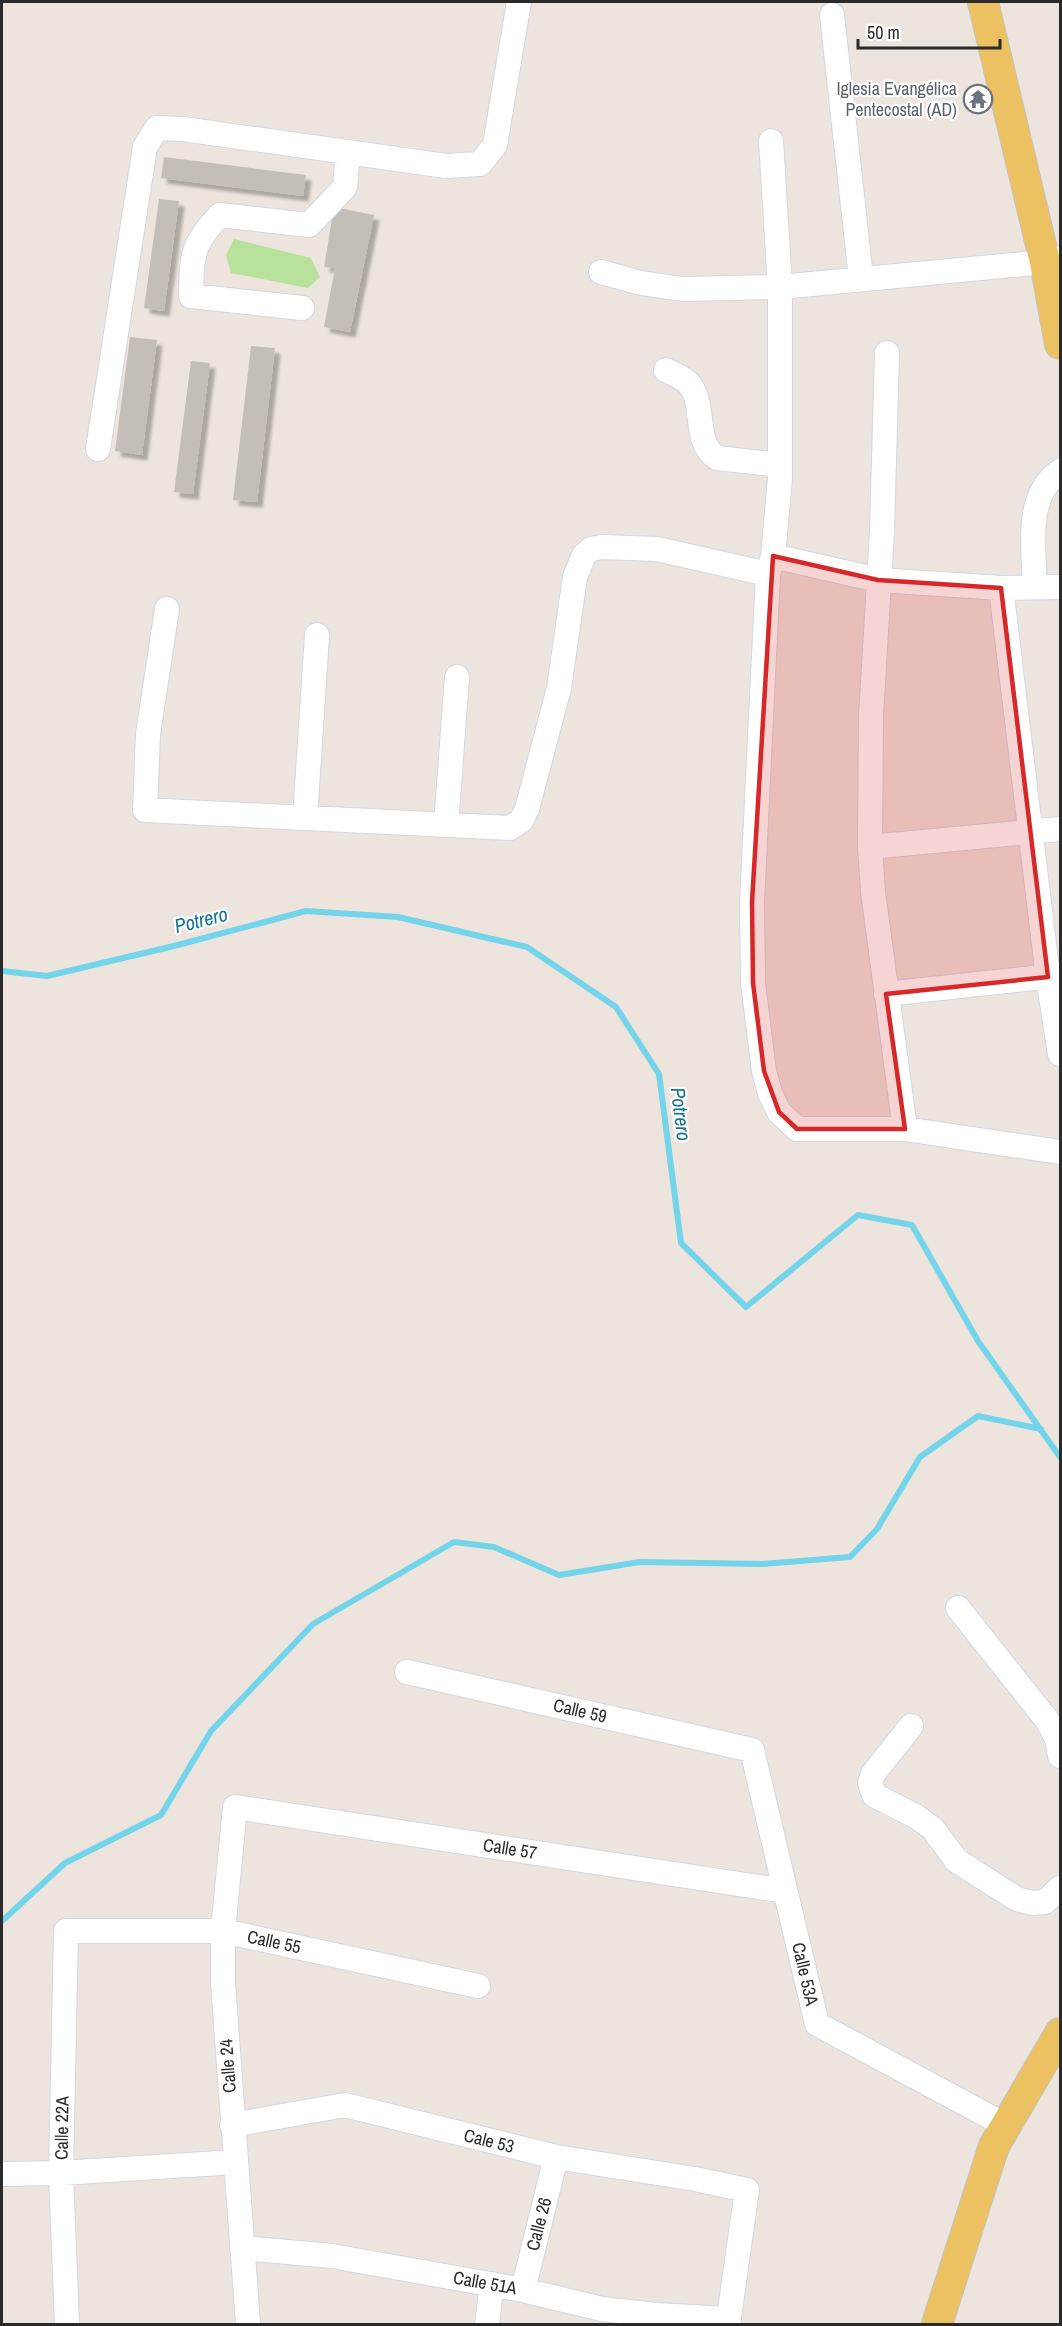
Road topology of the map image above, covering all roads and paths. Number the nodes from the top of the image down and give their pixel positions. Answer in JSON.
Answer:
{"nodes":[{"id":1,"x":519,"y":2,"type":"edge"},
{"id":2,"x":983,"y":2,"type":"edge"},
{"id":3,"x":832,"y":15,"type":"dead end"},
{"id":4,"x":771,"y":141,"type":"dead end"},
{"id":5,"x":348,"y":152,"type":"junction"},
{"id":6,"x":1053,"y":260,"type":"edge"},
{"id":7,"x":601,"y":272,"type":"dead end"},
{"id":8,"x":861,"y":278,"type":"junction"},
{"id":9,"x":780,"y":287,"type":"junction"},
{"id":10,"x":302,"y":308,"type":"dead end"},
{"id":11,"x":1060,"y":344,"type":"edge"},
{"id":12,"x":887,"y":353,"type":"dead end"},
{"id":13,"x":666,"y":370,"type":"dead end"},
{"id":14,"x":98,"y":449,"type":"dead end"},
{"id":15,"x":780,"y":465,"type":"junction"},
{"id":16,"x":1060,"y":471,"type":"edge"},
{"id":17,"x":771,"y":565,"type":"junction"},
{"id":18,"x":878,"y":580,"type":"junction"},
{"id":19,"x":1035,"y":587,"type":"junction"},
{"id":20,"x":1060,"y":587,"type":"edge"},
{"id":21,"x":1001,"y":588,"type":"junction"},
{"id":22,"x":167,"y":609,"type":"dead end"},
{"id":23,"x":317,"y":635,"type":"dead end"},
{"id":24,"x":457,"y":676,"type":"dead end"},
{"id":25,"x":305,"y":818,"type":"junction"},
{"id":26,"x":446,"y":825,"type":"junction"},
{"id":27,"x":1060,"y":829,"type":"edge"},
{"id":28,"x":1032,"y":832,"type":"junction"},
{"id":29,"x":870,"y":847,"type":"junction"},
{"id":30,"x":1054,"y":976,"type":"edge"},
{"id":31,"x":886,"y":994,"type":"junction"},
{"id":32,"x":1060,"y":1054,"type":"edge"},
{"id":33,"x":905,"y":1129,"type":"junction"},
{"id":34,"x":1060,"y":1152,"type":"edge"},
{"id":35,"x":958,"y":1608,"type":"dead end"},
{"id":36,"x":407,"y":1672,"type":"dead end"},
{"id":37,"x":911,"y":1726,"type":"dead end"},
{"id":38,"x":752,"y":1750,"type":"joint"},
{"id":39,"x":1060,"y":1756,"type":"edge"},
{"id":40,"x":235,"y":1807,"type":"joint"},
{"id":41,"x":1060,"y":1888,"type":"edge"},
{"id":42,"x":785,"y":1891,"type":"junction"},
{"id":43,"x":66,"y":1931,"type":"joint"},
{"id":44,"x":223,"y":1931,"type":"junction"},
{"id":45,"x":478,"y":1986,"type":"dead end"},
{"id":46,"x":1060,"y":2033,"type":"edge"},
{"id":47,"x":1005,"y":2124,"type":"junction"},
{"id":48,"x":232,"y":2125,"type":"junction"},
{"id":49,"x":556,"y":2157,"type":"junction"},
{"id":50,"x":236,"y":2162,"type":"junction"},
{"id":51,"x":61,"y":2173,"type":"junction"},
{"id":52,"x":2,"y":2174,"type":"edge"},
{"id":53,"x":242,"y":2248,"type":"junction"},
{"id":54,"x":492,"y":2284,"type":"junction"},
{"id":55,"x":523,"y":2290,"type":"junction"},
{"id":56,"x":728,"y":2322,"type":"edge"},
{"id":57,"x":67,"y":2325,"type":"edge"},
{"id":58,"x":248,"y":2325,"type":"edge"},
{"id":59,"x":487,"y":2325,"type":"edge"},
{"id":60,"x":937,"y":2325,"type":"edge"}],
"edges":[{"from":1,"to":5,"type":"street"},
{"from":2,"to":6,"type":"main road"},
{"from":3,"to":8,"type":"street"},
{"from":4,"to":9,"type":"street"},
{"from":5,"to":10,"type":"street"},
{"from":5,"to":14,"type":"street"},
{"from":6,"to":8,"type":"street"},
{"from":6,"to":11,"type":"main road"},
{"from":7,"to":9,"type":"street"},
{"from":8,"to":9,"type":"street"},
{"from":9,"to":15,"type":"street"},
{"from":12,"to":18,"type":"street"},
{"from":13,"to":15,"type":"street"},
{"from":15,"to":17,"type":"street"},
{"from":16,"to":19,"type":"street"},
{"from":17,"to":18,"type":"street"},
{"from":17,"to":26,"type":"street"},
{"from":17,"to":33,"type":"street"},
{"from":18,"to":21,"type":"street"},
{"from":18,"to":29,"type":"street"},
{"from":19,"to":20,"type":"street"},
{"from":19,"to":21,"type":"street"},
{"from":21,"to":28,"type":"street"},
{"from":22,"to":25,"type":"street"},
{"from":23,"to":25,"type":"street"},
{"from":24,"to":26,"type":"street"},
{"from":25,"to":26,"type":"street"},
{"from":27,"to":28,"type":"street"},
{"from":28,"to":29,"type":"street"},
{"from":28,"to":30,"type":"street"},
{"from":29,"to":31,"type":"street"},
{"from":30,"to":31,"type":"street"},
{"from":30,"to":32,"type":"street"},
{"from":31,"to":33,"type":"street"},
{"from":33,"to":34,"type":"street"},
{"from":35,"to":39,"type":"street"},
{"from":36,"to":38,"type":"street","name":"Calle 59"},
{"from":37,"to":41,"type":"street"},
{"from":38,"to":42,"type":"street","name":"Calle 53A"},
{"from":40,"to":42,"type":"street","name":"Calle 57"},
{"from":40,"to":44,"type":"street","name":"Calle 24"},
{"from":42,"to":47,"type":"street","name":"Calle 53A"},
{"from":43,"to":44,"type":"street","name":"Calle 55"},
{"from":43,"to":51,"type":"street","name":"Calle 22A"},
{"from":44,"to":45,"type":"street","name":"Calle 55"},
{"from":44,"to":48,"type":"street","name":"Calle 24"},
{"from":46,"to":47,"type":"main road"},
{"from":47,"to":60,"type":"main road"},
{"from":48,"to":49,"type":"street","name":"Cale 53"},
{"from":48,"to":50,"type":"street","name":"Calle 24"},
{"from":49,"to":55,"type":"street","name":"Calle 26"},
{"from":49,"to":56,"type":"street","name":"Cale 53"},
{"from":50,"to":51,"type":"street"},
{"from":50,"to":53,"type":"street","name":"Calle 24"},
{"from":51,"to":52,"type":"street"},
{"from":51,"to":57,"type":"street","name":"Calle 22A"},
{"from":53,"to":54,"type":"street","name":"Calle 51A"},
{"from":53,"to":58,"type":"street","name":"Calle 24"},
{"from":54,"to":55,"type":"street","name":"Calle 51A"},
{"from":54,"to":59,"type":"street"},
{"from":55,"to":56,"type":"street","name":"Calle 51A"}]}
